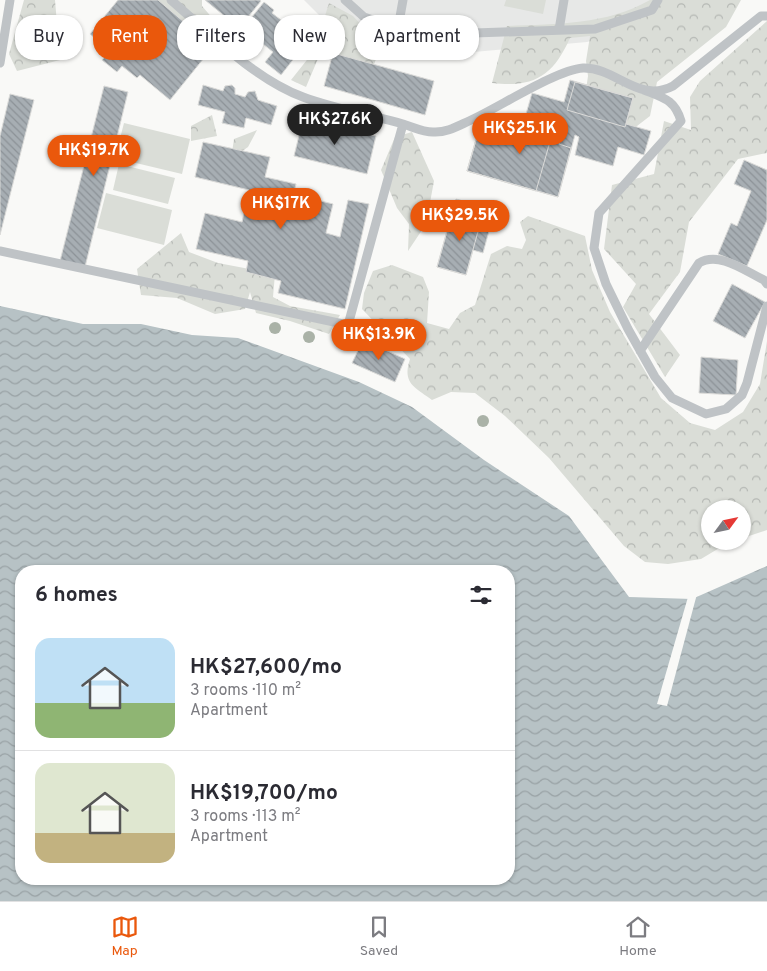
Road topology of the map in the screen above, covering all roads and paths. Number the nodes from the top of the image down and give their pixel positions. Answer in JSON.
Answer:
{"nodes":[{"id":1,"x":10,"y":0,"type":"edge"},
{"id":2,"x":171,"y":0,"type":"edge"},
{"id":3,"x":345,"y":0,"type":"edge"},
{"id":4,"x":404,"y":0,"type":"edge"},
{"id":5,"x":564,"y":0,"type":"edge"},
{"id":6,"x":658,"y":0,"type":"edge"},
{"id":7,"x":362,"y":15,"type":"edge"},
{"id":8,"x":401,"y":15,"type":"edge"},
{"id":9,"x":767,"y":16,"type":"edge"},
{"id":10,"x":559,"y":30,"type":"junction"},
{"id":11,"x":479,"y":33,"type":"edge"},
{"id":12,"x":0,"y":63,"type":"edge"},
{"id":13,"x":644,"y":90,"type":"junction"},
{"id":14,"x":403,"y":124,"type":"junction"},
{"id":15,"x":0,"y":251,"type":"edge"},
{"id":16,"x":767,"y":284,"type":"edge"},
{"id":17,"x":767,"y":306,"type":"edge"},
{"id":18,"x":640,"y":351,"type":"junction"}],
"edges":[{"from":1,"to":12,"type":"lane"},
{"from":2,"to":14,"type":"lane"},
{"from":3,"to":7,"type":"lane"},
{"from":4,"to":8,"type":"lane"},
{"from":5,"to":10,"type":"lane"},
{"from":6,"to":10,"type":"lane"},
{"from":9,"to":13,"type":"lane"},
{"from":10,"to":11,"type":"lane"},
{"from":13,"to":14,"type":"lane"},
{"from":13,"to":18,"type":"lane"},
{"from":14,"to":15,"type":"lane"},
{"from":16,"to":18,"type":"lane"},
{"from":17,"to":18,"type":"lane"}]}
